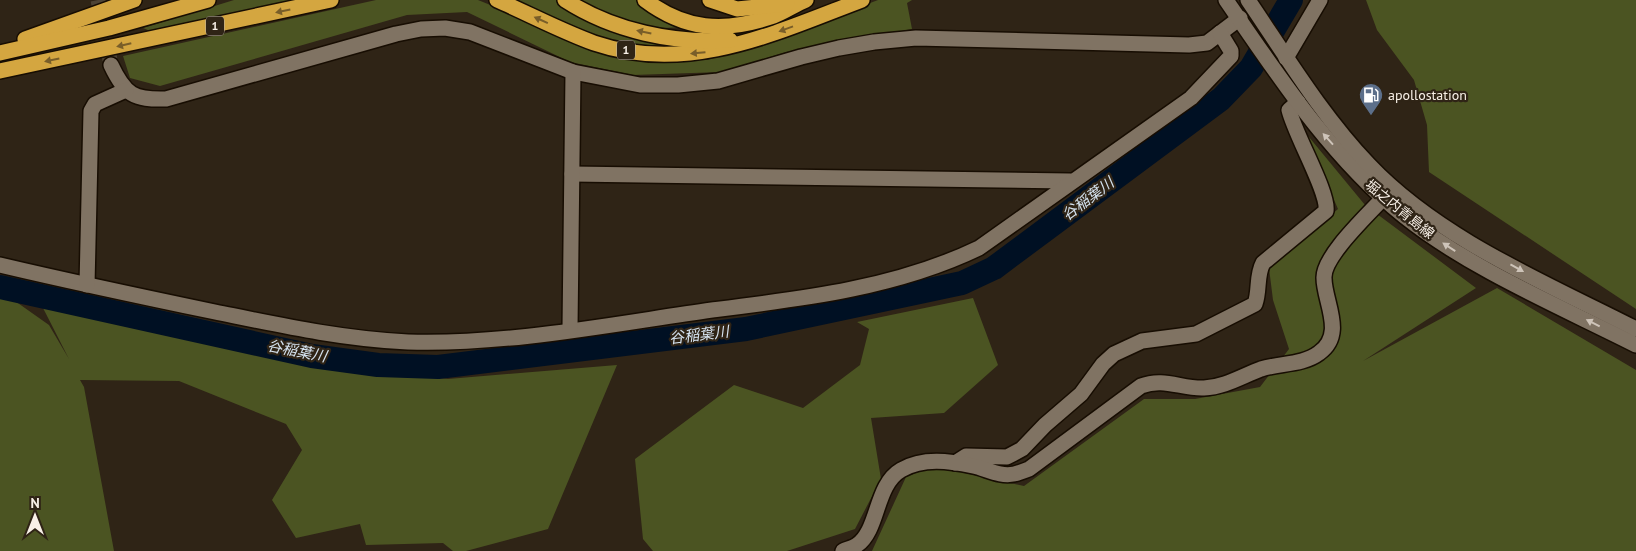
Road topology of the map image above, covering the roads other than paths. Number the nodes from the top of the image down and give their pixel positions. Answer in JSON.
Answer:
{"nodes":[{"id":1,"x":134,"y":0,"type":"edge"},
{"id":2,"x":208,"y":0,"type":"edge"},
{"id":3,"x":331,"y":0,"type":"edge"},
{"id":4,"x":497,"y":0,"type":"edge"},
{"id":5,"x":565,"y":0,"type":"edge"},
{"id":6,"x":645,"y":0,"type":"edge"},
{"id":7,"x":710,"y":0,"type":"edge"},
{"id":8,"x":845,"y":0,"type":"edge"},
{"id":9,"x":862,"y":0,"type":"edge"},
{"id":10,"x":1248,"y":0,"type":"edge"},
{"id":11,"x":1320,"y":0,"type":"edge"},
{"id":12,"x":804,"y":1,"type":"edge"},
{"id":13,"x":1234,"y":7,"type":"edge"},
{"id":14,"x":810,"y":20,"type":"junction"},
{"id":15,"x":1220,"y":33,"type":"junction"},
{"id":16,"x":762,"y":38,"type":"junction"},
{"id":17,"x":0,"y":48,"type":"edge"},
{"id":18,"x":0,"y":53,"type":"edge"},
{"id":19,"x":1283,"y":53,"type":"junction"},
{"id":20,"x":111,"y":65,"type":"tunnel mouth"},
{"id":21,"x":0,"y":70,"type":"edge"},
{"id":22,"x":573,"y":72,"type":"junction"},
{"id":23,"x":126,"y":90,"type":"junction"},
{"id":24,"x":1298,"y":102,"type":"junction"},
{"id":25,"x":572,"y":174,"type":"junction"},
{"id":26,"x":1070,"y":181,"type":"junction"},
{"id":27,"x":1384,"y":197,"type":"junction"},
{"id":28,"x":0,"y":265,"type":"edge"},
{"id":29,"x":86,"y":286,"type":"junction"},
{"id":30,"x":570,"y":329,"type":"junction"},
{"id":31,"x":1636,"y":329,"type":"edge"},
{"id":32,"x":1636,"y":345,"type":"edge"},
{"id":33,"x":954,"y":464,"type":"junction"},
{"id":34,"x":843,"y":551,"type":"edge"}],
"edges":[{"from":1,"to":17,"type":"highway"},
{"from":2,"to":18,"type":"highway","number":"1"},
{"from":3,"to":21,"type":"highway","number":"1","one_way":true},
{"from":16,"to":4,"type":"highway","number":"1","one_way":true},
{"from":16,"to":5,"type":"highway","number":"1","one_way":true},
{"from":6,"to":12,"type":"highway"},
{"from":7,"to":12,"type":"highway"},
{"from":8,"to":14,"type":"highway"},
{"from":9,"to":14,"type":"highway","number":"1"},
{"from":10,"to":19,"type":"street","name":"堀之内青島線"},
{"from":11,"to":19,"type":"street"},
{"from":13,"to":15,"type":"street"},
{"from":13,"to":24,"type":"street","name":"堀之内青島線"},
{"from":14,"to":16,"type":"highway","number":"1","one_way":true},
{"from":15,"to":22,"type":"street"},
{"from":15,"to":26,"type":"street"},
{"from":19,"to":31,"type":"street","name":"堀之内青島線","one_way":true},
{"from":20,"to":23,"type":"street"},
{"from":22,"to":23,"type":"street"},
{"from":22,"to":25,"type":"street"},
{"from":23,"to":29,"type":"street"},
{"from":27,"to":24,"type":"street","name":"堀之内青島線","one_way":true},
{"from":24,"to":33,"type":"street"},
{"from":25,"to":26,"type":"street"},
{"from":25,"to":30,"type":"street"},
{"from":26,"to":30,"type":"street"},
{"from":32,"to":27,"type":"street","name":"堀之内青島線","one_way":true},
{"from":27,"to":33,"type":"street"},
{"from":28,"to":29,"type":"street"},
{"from":29,"to":30,"type":"street"},
{"from":33,"to":34,"type":"street"}]}
